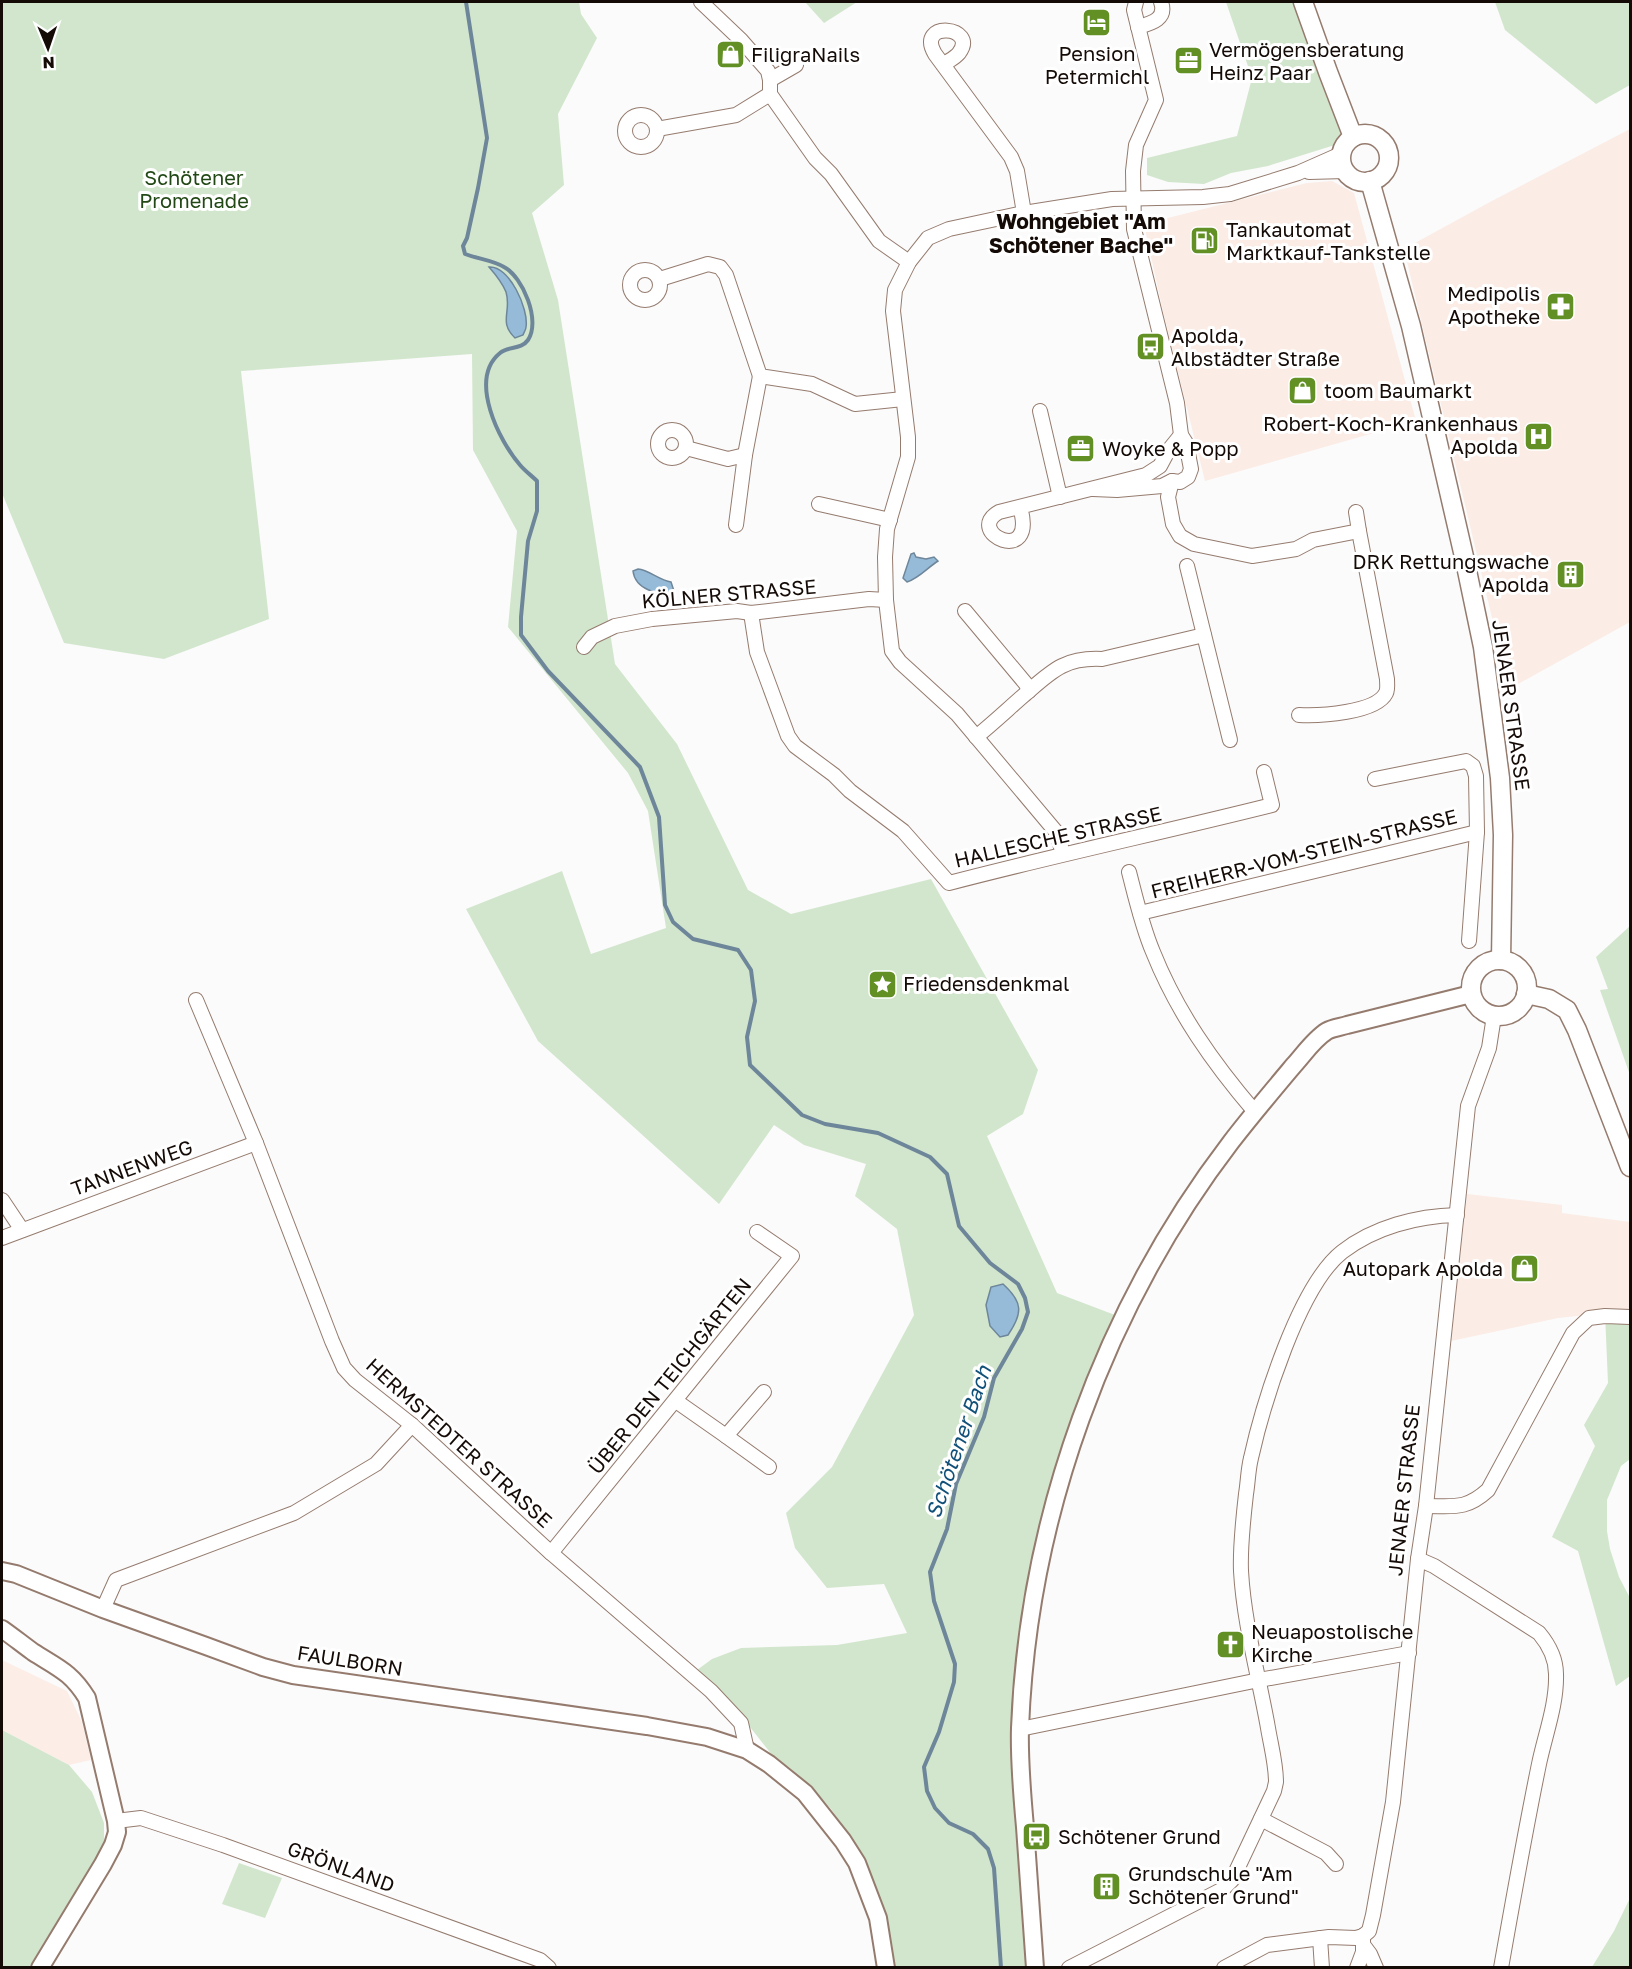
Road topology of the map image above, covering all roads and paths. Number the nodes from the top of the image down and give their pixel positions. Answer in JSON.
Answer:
{"nodes":[{"id":1,"x":701,"y":2,"type":"edge"},
{"id":2,"x":1136,"y":2,"type":"edge"},
{"id":3,"x":1161,"y":2,"type":"edge"},
{"id":4,"x":1303,"y":2,"type":"edge"},
{"id":5,"x":1138,"y":27,"type":"junction"},
{"id":6,"x":796,"y":65,"type":"dead end"},
{"id":7,"x":944,"y":65,"type":"dead end"},
{"id":8,"x":770,"y":87,"type":"junction"},
{"id":9,"x":657,"y":129,"type":"dead end"},
{"id":10,"x":1353,"y":137,"type":"junction"},
{"id":11,"x":1343,"y":163,"type":"junction"},
{"id":12,"x":1370,"y":181,"type":"junction"},
{"id":13,"x":1135,"y":197,"type":"junction"},
{"id":14,"x":1024,"y":213,"type":"junction"},
{"id":15,"x":909,"y":262,"type":"junction"},
{"id":16,"x":660,"y":279,"type":"dead end"},
{"id":17,"x":760,"y":375,"type":"junction"},
{"id":18,"x":903,"y":399,"type":"junction"},
{"id":19,"x":1040,"y":411,"type":"dead end"},
{"id":20,"x":1181,"y":435,"type":"junction"},
{"id":21,"x":686,"y":448,"type":"dead end"},
{"id":22,"x":745,"y":455,"type":"junction"},
{"id":23,"x":1160,"y":466,"type":"junction"},
{"id":24,"x":1172,"y":481,"type":"junction"},
{"id":25,"x":1093,"y":489,"type":"junction"},
{"id":26,"x":1060,"y":497,"type":"junction"},
{"id":27,"x":819,"y":504,"type":"dead end"},
{"id":28,"x":1020,"y":507,"type":"dead end"},
{"id":29,"x":1356,"y":512,"type":"dead end"},
{"id":30,"x":890,"y":520,"type":"junction"},
{"id":31,"x":736,"y":525,"type":"dead end"},
{"id":32,"x":1359,"y":531,"type":"junction"},
{"id":33,"x":1187,"y":566,"type":"dead end"},
{"id":34,"x":886,"y":600,"type":"junction"},
{"id":35,"x":965,"y":611,"type":"dead end"},
{"id":36,"x":750,"y":613,"type":"junction"},
{"id":37,"x":1204,"y":635,"type":"junction"},
{"id":38,"x":584,"y":647,"type":"dead end"},
{"id":39,"x":1029,"y":691,"type":"junction"},
{"id":40,"x":1299,"y":715,"type":"dead end"},
{"id":41,"x":976,"y":737,"type":"junction"},
{"id":42,"x":1230,"y":740,"type":"dead end"},
{"id":43,"x":1264,"y":772,"type":"dead end"},
{"id":44,"x":1375,"y":779,"type":"dead end"},
{"id":45,"x":1477,"y":832,"type":"junction"},
{"id":46,"x":1063,"y":854,"type":"junction"},
{"id":47,"x":1129,"y":872,"type":"dead end"},
{"id":48,"x":1140,"y":913,"type":"junction"},
{"id":49,"x":1469,"y":941,"type":"dead end"},
{"id":50,"x":1501,"y":960,"type":"junction"},
{"id":51,"x":1472,"y":994,"type":"junction"},
{"id":52,"x":1526,"y":994,"type":"junction"},
{"id":53,"x":196,"y":1000,"type":"dead end"},
{"id":54,"x":1494,"y":1016,"type":"junction"},
{"id":55,"x":1255,"y":1112,"type":"junction"},
{"id":56,"x":255,"y":1143,"type":"junction"},
{"id":57,"x":1630,"y":1167,"type":"edge"},
{"id":58,"x":2,"y":1200,"type":"edge"},
{"id":59,"x":1457,"y":1215,"type":"junction"},
{"id":60,"x":22,"y":1230,"type":"junction"},
{"id":61,"x":757,"y":1232,"type":"dead end"},
{"id":62,"x":2,"y":1238,"type":"edge"},
{"id":63,"x":1630,"y":1317,"type":"edge"},
{"id":64,"x":764,"y":1392,"type":"dead end"},
{"id":65,"x":676,"y":1401,"type":"junction"},
{"id":66,"x":412,"y":1425,"type":"junction"},
{"id":67,"x":726,"y":1436,"type":"junction"},
{"id":68,"x":769,"y":1467,"type":"dead end"},
{"id":69,"x":1426,"y":1506,"type":"junction"},
{"id":70,"x":551,"y":1553,"type":"junction"},
{"id":71,"x":1418,"y":1559,"type":"junction"},
{"id":72,"x":2,"y":1571,"type":"edge"},
{"id":73,"x":103,"y":1609,"type":"junction"},
{"id":74,"x":2,"y":1629,"type":"edge"},
{"id":75,"x":1409,"y":1653,"type":"junction"},
{"id":76,"x":1259,"y":1680,"type":"junction"},
{"id":77,"x":1020,"y":1729,"type":"junction"},
{"id":78,"x":747,"y":1750,"type":"junction"},
{"id":79,"x":1261,"y":1819,"type":"junction"},
{"id":80,"x":116,"y":1821,"type":"junction"},
{"id":81,"x":1336,"y":1864,"type":"dead end"},
{"id":82,"x":1320,"y":1938,"type":"junction"},
{"id":83,"x":1361,"y":1952,"type":"edge"},
{"id":84,"x":40,"y":1968,"type":"edge"},
{"id":85,"x":549,"y":1968,"type":"edge"},
{"id":86,"x":886,"y":1968,"type":"edge"},
{"id":87,"x":1035,"y":1968,"type":"edge"},
{"id":88,"x":1069,"y":1968,"type":"edge"},
{"id":89,"x":1224,"y":1968,"type":"edge"},
{"id":90,"x":1322,"y":1968,"type":"edge"},
{"id":91,"x":1376,"y":1968,"type":"edge"},
{"id":92,"x":1501,"y":1968,"type":"edge"}],
"edges":[{"from":1,"to":8,"type":"street"},
{"from":2,"to":5,"type":"street"},
{"from":3,"to":5,"type":"street"},
{"from":4,"to":10,"type":"main road"},
{"from":5,"to":13,"type":"street"},
{"from":6,"to":8,"type":"street"},
{"from":7,"to":14,"type":"street"},
{"from":8,"to":9,"type":"street"},
{"from":8,"to":15,"type":"street"},
{"from":10,"to":11,"type":"main road"},
{"from":10,"to":12,"type":"main road"},
{"from":11,"to":12,"type":"main road"},
{"from":11,"to":13,"type":"street"},
{"from":12,"to":50,"type":"main road","name":"JENAER STRASSE"},
{"from":13,"to":14,"type":"street"},
{"from":13,"to":20,"type":"street"},
{"from":14,"to":15,"type":"street"},
{"from":15,"to":18,"type":"street"},
{"from":16,"to":17,"type":"street"},
{"from":17,"to":18,"type":"street"},
{"from":17,"to":22,"type":"street"},
{"from":18,"to":30,"type":"street"},
{"from":19,"to":26,"type":"street"},
{"from":20,"to":23,"type":"street"},
{"from":20,"to":24,"type":"street"},
{"from":21,"to":22,"type":"street"},
{"from":22,"to":31,"type":"street"},
{"from":23,"to":24,"type":"street"},
{"from":23,"to":25,"type":"street"},
{"from":24,"to":25,"type":"street"},
{"from":24,"to":32,"type":"street"},
{"from":25,"to":26,"type":"street"},
{"from":26,"to":28,"type":"street"},
{"from":27,"to":30,"type":"street"},
{"from":29,"to":32,"type":"street"},
{"from":30,"to":34,"type":"street"},
{"from":32,"to":40,"type":"street"},
{"from":33,"to":37,"type":"street"},
{"from":34,"to":36,"type":"street","name":"KÖLNER STRASSE"},
{"from":34,"to":41,"type":"street"},
{"from":35,"to":39,"type":"street"},
{"from":36,"to":38,"type":"street","name":"KÖLNER STRASSE"},
{"from":36,"to":46,"type":"street","name":"HALLESCHE STRASSE"},
{"from":37,"to":39,"type":"street"},
{"from":37,"to":42,"type":"street"},
{"from":39,"to":41,"type":"street"},
{"from":41,"to":46,"type":"street"},
{"from":43,"to":46,"type":"street","name":"HALLESCHE STRASSE"},
{"from":44,"to":45,"type":"street","name":"FREIHERR-VOM-STEIN-STRASSE"},
{"from":45,"to":48,"type":"street","name":"FREIHERR-VOM-STEIN-STRASSE"},
{"from":45,"to":49,"type":"street","name":"FREIHERR-VOM-STEIN-STRASSE"},
{"from":47,"to":48,"type":"street","name":"FREIHERR-VOM-STEIN-STRASSE"},
{"from":48,"to":55,"type":"street","name":"FREIHERR-VOM-STEIN-STRASSE"},
{"from":50,"to":51,"type":"main road"},
{"from":50,"to":52,"type":"main road"},
{"from":51,"to":54,"type":"main road"},
{"from":51,"to":55,"type":"street"},
{"from":52,"to":54,"type":"main road"},
{"from":52,"to":57,"type":"main road"},
{"from":53,"to":56,"type":"street","name":"HERMSTEDTER STRASSE"},
{"from":54,"to":59,"type":"street","name":"JENAER STRASSE"},
{"from":55,"to":77,"type":"street"},
{"from":56,"to":60,"type":"street","name":"TANNENWEG"},
{"from":56,"to":66,"type":"street","name":"HERMSTEDTER STRASSE"},
{"from":58,"to":60,"type":"street"},
{"from":59,"to":69,"type":"street","name":"JENAER STRASSE"},
{"from":59,"to":76,"type":"street"},
{"from":60,"to":62,"type":"street","name":"TANNENWEG"},
{"from":61,"to":65,"type":"street","name":"ÜBER DEN TEICHGÄRTEN"},
{"from":63,"to":69,"type":"street"},
{"from":64,"to":67,"type":"street"},
{"from":65,"to":67,"type":"street"},
{"from":65,"to":70,"type":"street","name":"ÜBER DEN TEICHGÄRTEN"},
{"from":66,"to":70,"type":"street","name":"HERMSTEDTER STRASSE"},
{"from":66,"to":73,"type":"street"},
{"from":67,"to":68,"type":"street"},
{"from":69,"to":71,"type":"street","name":"JENAER STRASSE"},
{"from":70,"to":78,"type":"street","name":"HERMSTEDTER STRASSE"},
{"from":71,"to":75,"type":"street","name":"JENAER STRASSE"},
{"from":71,"to":92,"type":"street"},
{"from":72,"to":73,"type":"street","name":"FAULBORN"},
{"from":73,"to":78,"type":"street","name":"FAULBORN"},
{"from":74,"to":80,"type":"street"},
{"from":75,"to":76,"type":"street"},
{"from":75,"to":83,"type":"street","name":"JENAER STRASSE"},
{"from":76,"to":77,"type":"street"},
{"from":76,"to":79,"type":"street"},
{"from":77,"to":87,"type":"street"},
{"from":78,"to":86,"type":"street"},
{"from":79,"to":81,"type":"street"},
{"from":79,"to":88,"type":"street"},
{"from":80,"to":84,"type":"street"},
{"from":80,"to":85,"type":"street","name":"GRÖNLAND"},
{"from":82,"to":83,"type":"street"},
{"from":82,"to":89,"type":"street"},
{"from":82,"to":90,"type":"street"},
{"from":83,"to":91,"type":"street"}]}
